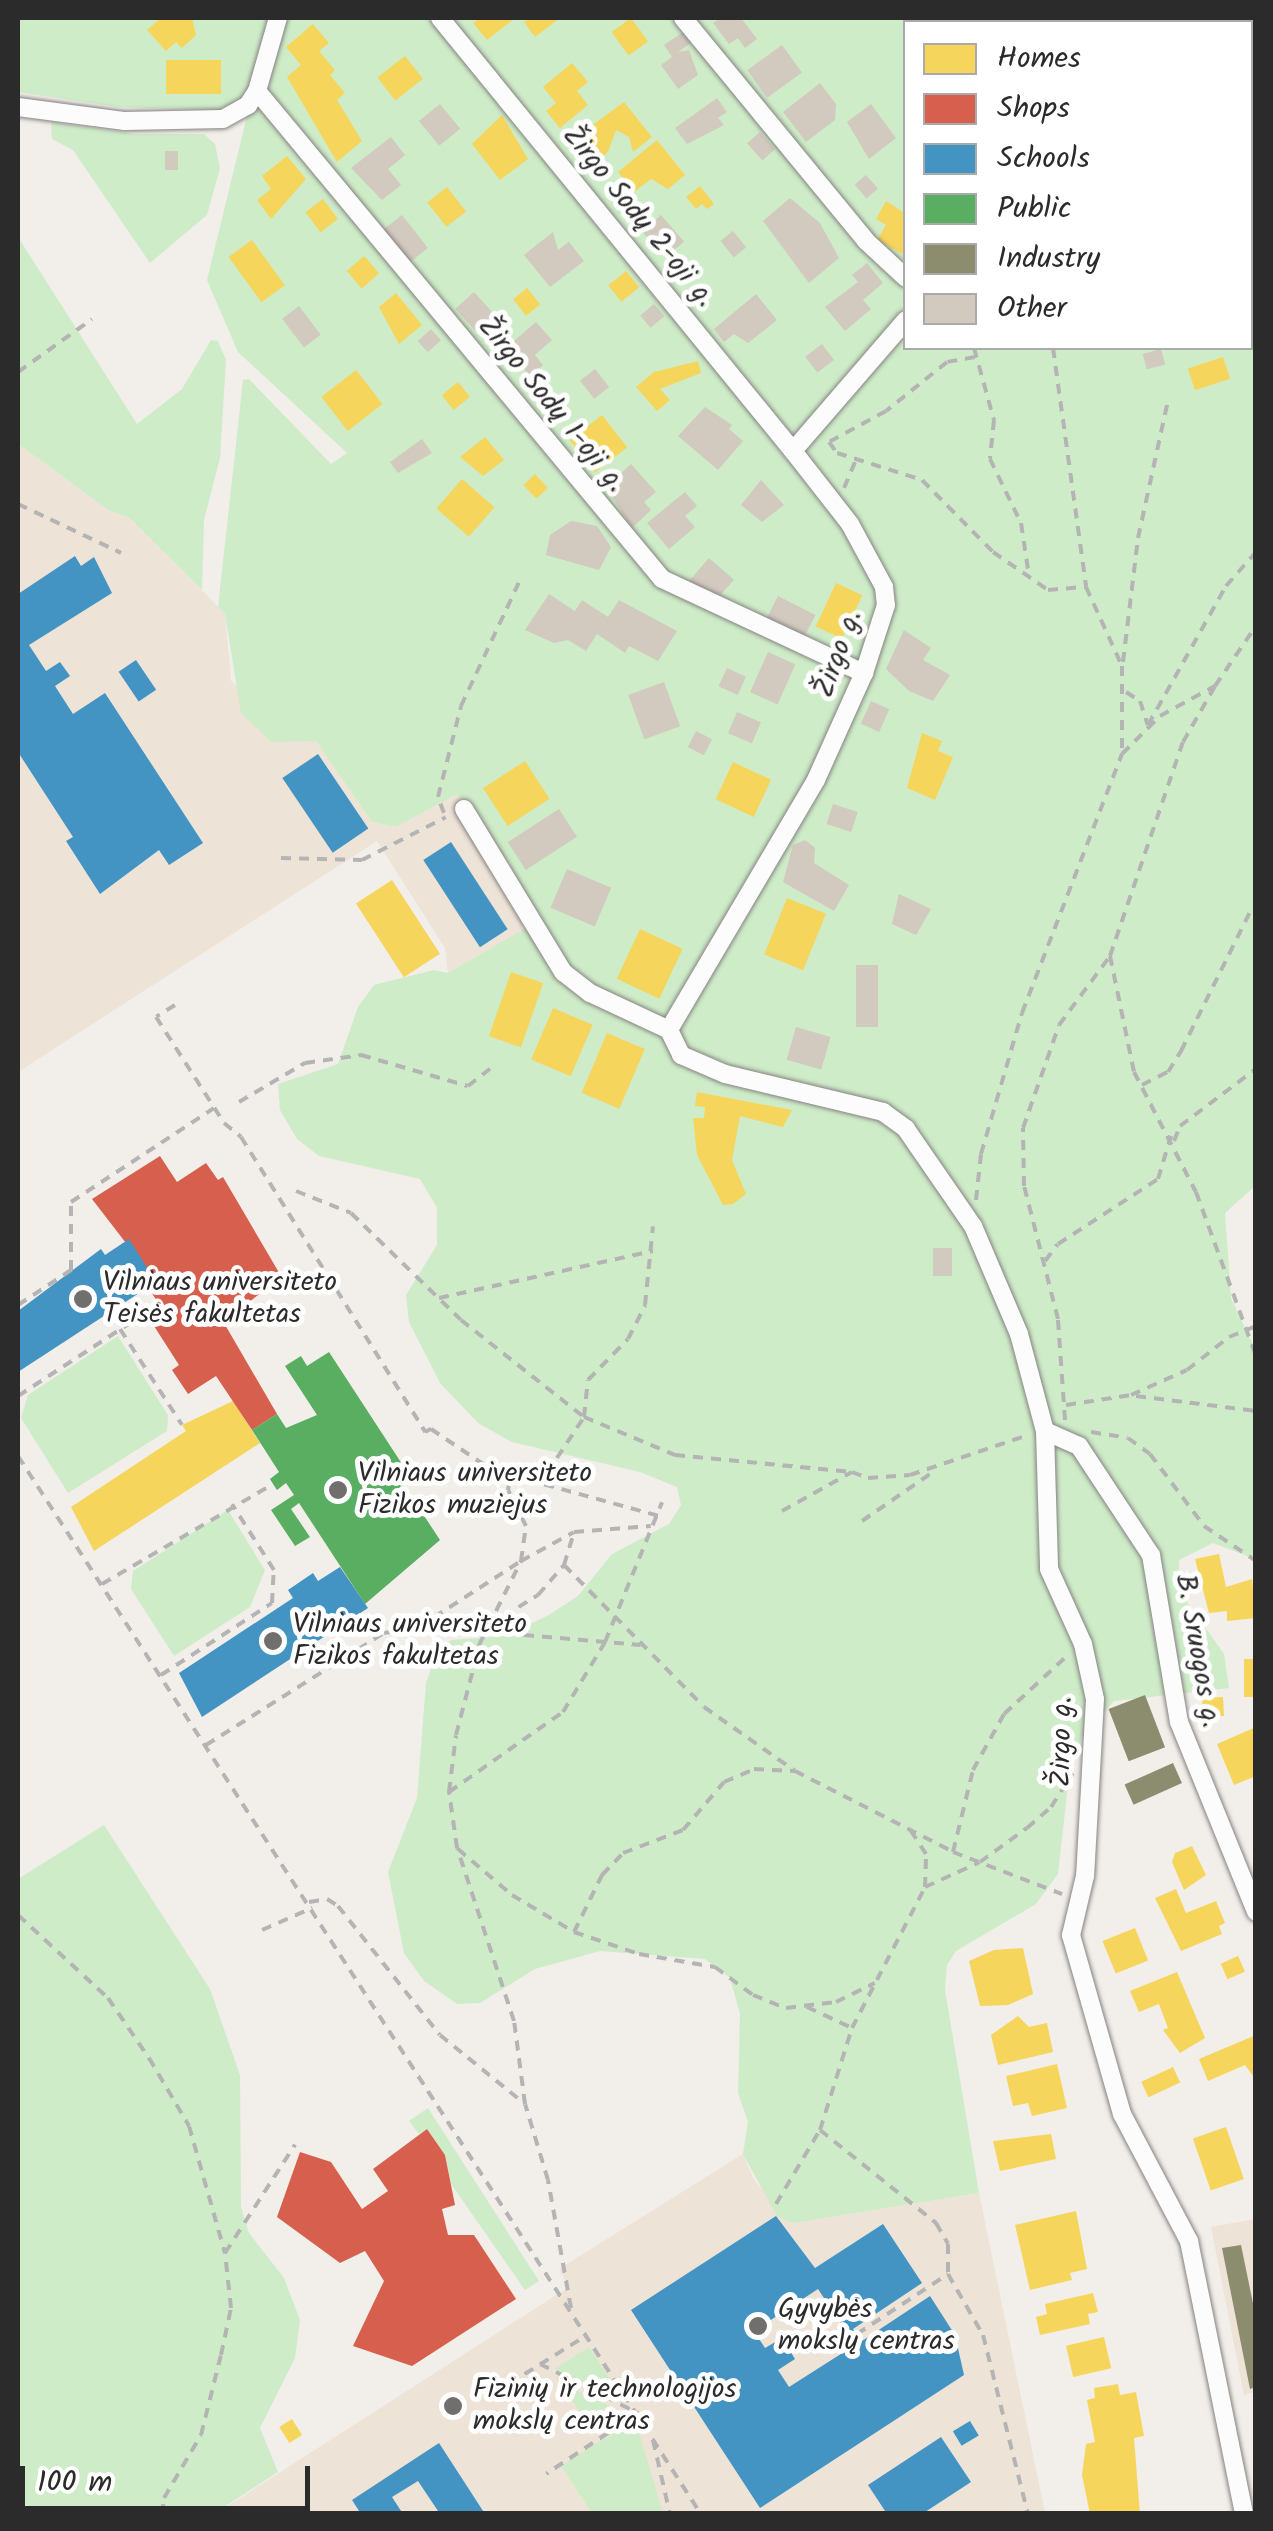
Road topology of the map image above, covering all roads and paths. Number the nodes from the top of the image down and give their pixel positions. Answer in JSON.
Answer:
{"nodes":[{"id":1,"x":278,"y":18,"type":"edge"},
{"id":2,"x":440,"y":18,"type":"edge"},
{"id":3,"x":683,"y":18,"type":"edge"},
{"id":4,"x":257,"y":92,"type":"junction"},
{"id":5,"x":18,"y":106,"type":"edge"},
{"id":6,"x":903,"y":275,"type":"edge"},
{"id":7,"x":92,"y":319,"type":"dead end"},
{"id":8,"x":903,"y":323,"type":"edge"},
{"id":9,"x":974,"y":350,"type":"edge"},
{"id":10,"x":1052,"y":350,"type":"edge"},
{"id":11,"x":974,"y":357,"type":"junction"},
{"id":12,"x":18,"y":372,"type":"edge"},
{"id":13,"x":1168,"y":400,"type":"dead end"},
{"id":14,"x":793,"y":451,"type":"junction"},
{"id":15,"x":856,"y":460,"type":"junction"},
{"id":16,"x":18,"y":504,"type":"edge"},
{"id":17,"x":835,"y":505,"type":"junction"},
{"id":18,"x":121,"y":552,"type":"dead end"},
{"id":19,"x":1256,"y":552,"type":"edge"},
{"id":20,"x":1029,"y":576,"type":"junction"},
{"id":21,"x":519,"y":582,"type":"dead end"},
{"id":22,"x":1086,"y":587,"type":"junction"},
{"id":23,"x":1256,"y":626,"type":"edge"},
{"id":24,"x":1122,"y":666,"type":"junction"},
{"id":25,"x":864,"y":674,"type":"junction"},
{"id":26,"x":1215,"y":686,"type":"junction"},
{"id":27,"x":1126,"y":692,"type":"junction"},
{"id":28,"x":1148,"y":726,"type":"junction"},
{"id":29,"x":1122,"y":754,"type":"junction"},
{"id":30,"x":455,"y":813,"type":"junction"},
{"id":31,"x":281,"y":858,"type":"dead end"},
{"id":32,"x":1250,"y":912,"type":"dead end"},
{"id":33,"x":1110,"y":956,"type":"junction"},
{"id":34,"x":175,"y":1004,"type":"dead end"},
{"id":35,"x":668,"y":1030,"type":"junction"},
{"id":36,"x":490,"y":1069,"type":"dead end"},
{"id":37,"x":1256,"y":1069,"type":"edge"},
{"id":38,"x":1142,"y":1085,"type":"junction"},
{"id":39,"x":239,"y":1102,"type":"dead end"},
{"id":40,"x":214,"y":1108,"type":"junction"},
{"id":41,"x":1172,"y":1139,"type":"junction"},
{"id":42,"x":296,"y":1191,"type":"dead end"},
{"id":43,"x":652,"y":1226,"type":"dead end"},
{"id":44,"x":973,"y":1226,"type":"junction"},
{"id":45,"x":652,"y":1251,"type":"junction"},
{"id":46,"x":1045,"y":1261,"type":"junction"},
{"id":47,"x":439,"y":1298,"type":"junction"},
{"id":48,"x":159,"y":1304,"type":"dead end"},
{"id":49,"x":18,"y":1305,"type":"edge"},
{"id":50,"x":1256,"y":1326,"type":"edge"},
{"id":51,"x":120,"y":1329,"type":"junction"},
{"id":52,"x":1243,"y":1333,"type":"junction"},
{"id":53,"x":1256,"y":1356,"type":"edge"},
{"id":54,"x":1131,"y":1395,"type":"junction"},
{"id":55,"x":18,"y":1396,"type":"edge"},
{"id":56,"x":1066,"y":1405,"type":"junction"},
{"id":57,"x":1256,"y":1411,"type":"edge"},
{"id":58,"x":584,"y":1417,"type":"junction"},
{"id":59,"x":182,"y":1425,"type":"dead end"},
{"id":60,"x":1058,"y":1434,"type":"junction"},
{"id":61,"x":18,"y":1456,"type":"edge"},
{"id":62,"x":938,"y":1469,"type":"junction"},
{"id":63,"x":852,"y":1472,"type":"junction"},
{"id":64,"x":546,"y":1473,"type":"dead end"},
{"id":65,"x":510,"y":1476,"type":"junction"},
{"id":66,"x":273,"y":1484,"type":"dead end"},
{"id":67,"x":662,"y":1502,"type":"dead end"},
{"id":68,"x":232,"y":1504,"type":"junction"},
{"id":69,"x":782,"y":1511,"type":"dead end"},
{"id":70,"x":659,"y":1516,"type":"junction"},
{"id":71,"x":862,"y":1521,"type":"dead end"},
{"id":72,"x":651,"y":1526,"type":"junction"},
{"id":73,"x":574,"y":1532,"type":"junction"},
{"id":74,"x":521,"y":1561,"type":"junction"},
{"id":75,"x":1256,"y":1561,"type":"edge"},
{"id":76,"x":564,"y":1565,"type":"junction"},
{"id":77,"x":102,"y":1584,"type":"junction"},
{"id":78,"x":615,"y":1620,"type":"junction"},
{"id":79,"x":488,"y":1626,"type":"junction"},
{"id":80,"x":606,"y":1642,"type":"junction"},
{"id":81,"x":1082,"y":1644,"type":"junction"},
{"id":82,"x":641,"y":1645,"type":"junction"},
{"id":83,"x":160,"y":1675,"type":"junction"},
{"id":84,"x":206,"y":1745,"type":"junction"},
{"id":85,"x":1090,"y":1752,"type":"junction"},
{"id":86,"x":795,"y":1770,"type":"junction"},
{"id":87,"x":449,"y":1792,"type":"junction"},
{"id":88,"x":909,"y":1827,"type":"junction"},
{"id":89,"x":457,"y":1848,"type":"junction"},
{"id":90,"x":953,"y":1852,"type":"junction"},
{"id":91,"x":980,"y":1862,"type":"junction"},
{"id":92,"x":925,"y":1886,"type":"junction"},
{"id":93,"x":1076,"y":1900,"type":"junction"},
{"id":94,"x":310,"y":1905,"type":"junction"},
{"id":95,"x":1256,"y":1912,"type":"edge"},
{"id":96,"x":18,"y":1915,"type":"edge"},
{"id":97,"x":262,"y":1930,"type":"dead end"},
{"id":98,"x":574,"y":1932,"type":"junction"},
{"id":99,"x":875,"y":1984,"type":"junction"},
{"id":100,"x":807,"y":2006,"type":"junction"},
{"id":101,"x":852,"y":2028,"type":"junction"},
{"id":102,"x":525,"y":2104,"type":"junction"},
{"id":103,"x":820,"y":2130,"type":"junction"},
{"id":104,"x":296,"y":2145,"type":"dead end"},
{"id":105,"x":776,"y":2204,"type":"dead end"},
{"id":106,"x":225,"y":2253,"type":"junction"},
{"id":107,"x":948,"y":2274,"type":"junction"},
{"id":108,"x":570,"y":2308,"type":"junction"},
{"id":109,"x":589,"y":2334,"type":"junction"},
{"id":110,"x":857,"y":2334,"type":"dead end"},
{"id":111,"x":540,"y":2364,"type":"junction"},
{"id":112,"x":494,"y":2394,"type":"dead end"},
{"id":113,"x":638,"y":2413,"type":"junction"},
{"id":114,"x":652,"y":2434,"type":"junction"},
{"id":115,"x":546,"y":2474,"type":"dead end"},
{"id":116,"x":162,"y":2514,"type":"edge"},
{"id":117,"x":670,"y":2514,"type":"edge"},
{"id":118,"x":701,"y":2514,"type":"edge"},
{"id":119,"x":1028,"y":2514,"type":"edge"},
{"id":120,"x":1244,"y":2514,"type":"edge"}],
"edges":[{"from":1,"to":4,"type":"street"},
{"from":2,"to":14,"type":"street","name":"Žirgo Sodų 2-oji g."},
{"from":3,"to":6,"type":"street"},
{"from":4,"to":5,"type":"street"},
{"from":4,"to":25,"type":"street","name":"Žirgo Sodų 1-oji g."},
{"from":7,"to":12,"type":"path"},
{"from":8,"to":14,"type":"street"},
{"from":9,"to":11,"type":"path"},
{"from":10,"to":22,"type":"path"},
{"from":11,"to":15,"type":"path"},
{"from":11,"to":20,"type":"path"},
{"from":13,"to":24,"type":"path"},
{"from":14,"to":17,"type":"street","name":"Žirgo g."},
{"from":15,"to":17,"type":"path"},
{"from":15,"to":20,"type":"path"},
{"from":16,"to":18,"type":"path"},
{"from":17,"to":25,"type":"street","name":"Žirgo g."},
{"from":19,"to":28,"type":"path"},
{"from":20,"to":22,"type":"path"},
{"from":21,"to":30,"type":"path"},
{"from":22,"to":24,"type":"path"},
{"from":23,"to":26,"type":"path"},
{"from":24,"to":27,"type":"path"},
{"from":25,"to":35,"type":"street","name":"Žirgo g."},
{"from":26,"to":28,"type":"path"},
{"from":26,"to":33,"type":"path"},
{"from":27,"to":28,"type":"path"},
{"from":27,"to":29,"type":"path"},
{"from":28,"to":29,"type":"path"},
{"from":29,"to":44,"type":"path"},
{"from":30,"to":31,"type":"path"},
{"from":30,"to":35,"type":"street","name":"Žirgo g."},
{"from":32,"to":38,"type":"path"},
{"from":33,"to":38,"type":"path"},
{"from":33,"to":46,"type":"path"},
{"from":34,"to":40,"type":"path"},
{"from":35,"to":44,"type":"street","name":"Žirgo g."},
{"from":36,"to":39,"type":"path"},
{"from":37,"to":41,"type":"path"},
{"from":38,"to":41,"type":"path"},
{"from":40,"to":49,"type":"path"},
{"from":40,"to":65,"type":"path"},
{"from":41,"to":46,"type":"path"},
{"from":41,"to":52,"type":"path"},
{"from":42,"to":47,"type":"path"},
{"from":43,"to":45,"type":"path"},
{"from":44,"to":60,"type":"street","name":"Žirgo g."},
{"from":45,"to":47,"type":"path"},
{"from":45,"to":58,"type":"path"},
{"from":46,"to":56,"type":"path"},
{"from":47,"to":58,"type":"path"},
{"from":48,"to":51,"type":"path"},
{"from":50,"to":52,"type":"path"},
{"from":51,"to":55,"type":"path"},
{"from":51,"to":59,"type":"path"},
{"from":52,"to":53,"type":"path"},
{"from":52,"to":54,"type":"path"},
{"from":54,"to":56,"type":"path"},
{"from":54,"to":57,"type":"path"},
{"from":56,"to":60,"type":"path"},
{"from":58,"to":63,"type":"path"},
{"from":58,"to":64,"type":"path"},
{"from":60,"to":62,"type":"path"},
{"from":60,"to":75,"type":"path"},
{"from":60,"to":81,"type":"street","name":"Žirgo g."},
{"from":60,"to":95,"type":"street","name":"B. Sruogos g."},
{"from":61,"to":77,"type":"path"},
{"from":62,"to":63,"type":"path"},
{"from":62,"to":71,"type":"path"},
{"from":63,"to":69,"type":"path"},
{"from":65,"to":70,"type":"path"},
{"from":65,"to":74,"type":"path"},
{"from":66,"to":68,"type":"path"},
{"from":67,"to":70,"type":"path"},
{"from":68,"to":77,"type":"path"},
{"from":68,"to":83,"type":"path"},
{"from":70,"to":72,"type":"path"},
{"from":72,"to":73,"type":"path"},
{"from":72,"to":78,"type":"path"},
{"from":73,"to":74,"type":"path"},
{"from":73,"to":76,"type":"path"},
{"from":74,"to":79,"type":"path"},
{"from":74,"to":84,"type":"path"},
{"from":76,"to":78,"type":"path"},
{"from":76,"to":79,"type":"path"},
{"from":77,"to":83,"type":"path"},
{"from":78,"to":80,"type":"path"},
{"from":78,"to":82,"type":"path"},
{"from":79,"to":80,"type":"path"},
{"from":79,"to":87,"type":"path"},
{"from":80,"to":82,"type":"path"},
{"from":80,"to":87,"type":"path"},
{"from":81,"to":85,"type":"street","name":"Žirgo g."},
{"from":81,"to":90,"type":"path"},
{"from":82,"to":86,"type":"path"},
{"from":83,"to":84,"type":"path"},
{"from":84,"to":94,"type":"path"},
{"from":85,"to":91,"type":"path"},
{"from":85,"to":93,"type":"street","name":"Žirgo g."},
{"from":86,"to":88,"type":"path"},
{"from":86,"to":98,"type":"path"},
{"from":87,"to":89,"type":"path"},
{"from":88,"to":90,"type":"path"},
{"from":88,"to":92,"type":"path"},
{"from":89,"to":98,"type":"path"},
{"from":89,"to":102,"type":"path"},
{"from":90,"to":91,"type":"path"},
{"from":91,"to":92,"type":"path"},
{"from":91,"to":93,"type":"path"},
{"from":92,"to":99,"type":"path"},
{"from":93,"to":120,"type":"street","name":"Žirgo g."},
{"from":94,"to":97,"type":"path"},
{"from":94,"to":102,"type":"path"},
{"from":94,"to":108,"type":"path"},
{"from":96,"to":106,"type":"path"},
{"from":98,"to":100,"type":"path"},
{"from":99,"to":100,"type":"path"},
{"from":99,"to":101,"type":"path"},
{"from":100,"to":101,"type":"path"},
{"from":101,"to":103,"type":"path"},
{"from":102,"to":108,"type":"path"},
{"from":103,"to":105,"type":"path"},
{"from":103,"to":107,"type":"path"},
{"from":104,"to":106,"type":"path"},
{"from":106,"to":116,"type":"path"},
{"from":107,"to":110,"type":"path"},
{"from":107,"to":119,"type":"path"},
{"from":108,"to":109,"type":"path"},
{"from":109,"to":111,"type":"path"},
{"from":109,"to":113,"type":"path"},
{"from":111,"to":112,"type":"path"},
{"from":111,"to":113,"type":"path"},
{"from":113,"to":114,"type":"path"},
{"from":113,"to":115,"type":"path"},
{"from":114,"to":117,"type":"path"},
{"from":114,"to":118,"type":"path"}]}
